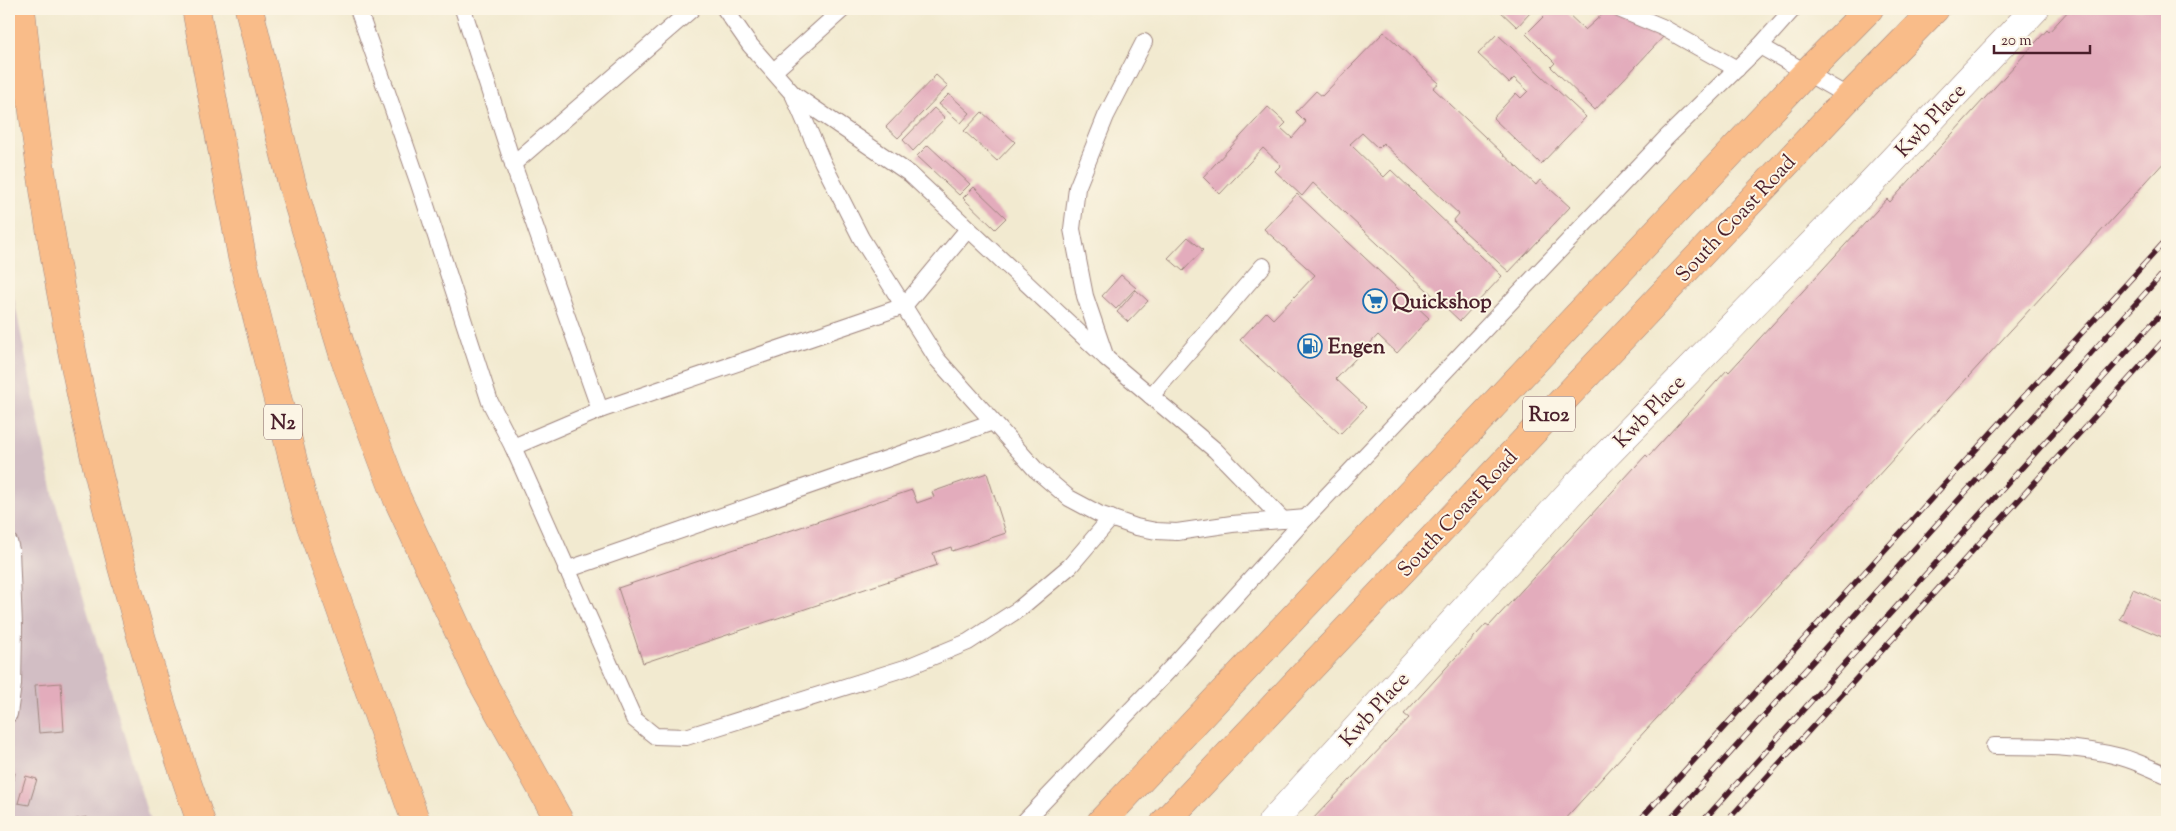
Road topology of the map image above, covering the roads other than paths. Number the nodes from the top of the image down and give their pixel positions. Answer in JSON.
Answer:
{"nodes":[{"id":1,"x":21,"y":9,"type":"edge"},
{"id":2,"x":196,"y":9,"type":"edge"},
{"id":3,"x":250,"y":9,"type":"edge"},
{"id":4,"x":358,"y":9,"type":"edge"},
{"id":5,"x":463,"y":9,"type":"edge"},
{"id":6,"x":692,"y":9,"type":"edge"},
{"id":7,"x":725,"y":9,"type":"edge"},
{"id":8,"x":843,"y":9,"type":"edge"},
{"id":9,"x":1619,"y":9,"type":"edge"},
{"id":10,"x":1793,"y":9,"type":"edge"},
{"id":11,"x":1869,"y":9,"type":"edge"},
{"id":12,"x":1935,"y":9,"type":"edge"},
{"id":13,"x":2035,"y":9,"type":"edge"},
{"id":14,"x":1144,"y":42,"type":"dead end"},
{"id":15,"x":1760,"y":46,"type":"junction"},
{"id":16,"x":1737,"y":69,"type":"junction"},
{"id":17,"x":774,"y":71,"type":"junction"},
{"id":18,"x":1805,"y":74,"type":"junction"},
{"id":19,"x":793,"y":94,"type":"junction"},
{"id":20,"x":1849,"y":97,"type":"junction"},
{"id":21,"x":513,"y":164,"type":"junction"},
{"id":22,"x":968,"y":229,"type":"junction"},
{"id":23,"x":1263,"y":266,"type":"dead end"},
{"id":24,"x":904,"y":306,"type":"junction"},
{"id":25,"x":1106,"y":358,"type":"junction"},
{"id":26,"x":1151,"y":396,"type":"junction"},
{"id":27,"x":600,"y":410,"type":"junction"},
{"id":28,"x":993,"y":422,"type":"junction"},
{"id":29,"x":513,"y":447,"type":"junction"},
{"id":30,"x":1110,"y":518,"type":"junction"},
{"id":31,"x":1306,"y":518,"type":"junction"},
{"id":32,"x":1283,"y":520,"type":"junction"},
{"id":33,"x":9,"y":542,"type":"edge"},
{"id":34,"x":566,"y":570,"type":"junction"},
{"id":35,"x":9,"y":714,"type":"edge"},
{"id":36,"x":1994,"y":746,"type":"dead end"},
{"id":37,"x":2167,"y":775,"type":"edge"},
{"id":38,"x":201,"y":822,"type":"edge"},
{"id":39,"x":416,"y":822,"type":"edge"},
{"id":40,"x":560,"y":822,"type":"edge"},
{"id":41,"x":1024,"y":822,"type":"edge"},
{"id":42,"x":1101,"y":822,"type":"edge"},
{"id":43,"x":1166,"y":822,"type":"edge"},
{"id":44,"x":1272,"y":822,"type":"edge"}],
"edges":[{"from":1,"to":38,"type":"main road"},
{"from":2,"to":39,"type":"main road","number":"N2"},
{"from":3,"to":40,"type":"main road"},
{"from":4,"to":29,"type":"lane"},
{"from":5,"to":21,"type":"lane"},
{"from":6,"to":21,"type":"lane"},
{"from":7,"to":17,"type":"lane"},
{"from":8,"to":17,"type":"lane"},
{"from":9,"to":16,"type":"lane"},
{"from":10,"to":15,"type":"lane"},
{"from":11,"to":18,"type":"main road","number":"R102"},
{"from":12,"to":20,"type":"main road","name":"South Coast Road","number":"R102"},
{"from":13,"to":44,"type":"street","name":"Kwb Place"},
{"from":14,"to":25,"type":"lane"},
{"from":15,"to":16,"type":"lane"},
{"from":15,"to":18,"type":"lane"},
{"from":16,"to":31,"type":"lane"},
{"from":17,"to":19,"type":"lane"},
{"from":18,"to":20,"type":"lane"},
{"from":18,"to":42,"type":"main road","number":"R102"},
{"from":19,"to":22,"type":"lane"},
{"from":19,"to":24,"type":"lane"},
{"from":20,"to":43,"type":"main road","name":"South Coast Road","number":"R102"},
{"from":21,"to":27,"type":"lane"},
{"from":22,"to":24,"type":"lane"},
{"from":22,"to":25,"type":"lane"},
{"from":23,"to":26,"type":"lane"},
{"from":24,"to":27,"type":"lane"},
{"from":24,"to":28,"type":"lane"},
{"from":25,"to":26,"type":"lane"},
{"from":26,"to":32,"type":"lane"},
{"from":27,"to":29,"type":"lane"},
{"from":28,"to":30,"type":"lane"},
{"from":28,"to":34,"type":"lane"},
{"from":29,"to":34,"type":"lane"},
{"from":30,"to":32,"type":"lane"},
{"from":30,"to":34,"type":"lane"},
{"from":31,"to":32,"type":"lane"},
{"from":31,"to":41,"type":"lane"},
{"from":33,"to":35,"type":"lane"},
{"from":36,"to":37,"type":"lane"}]}
